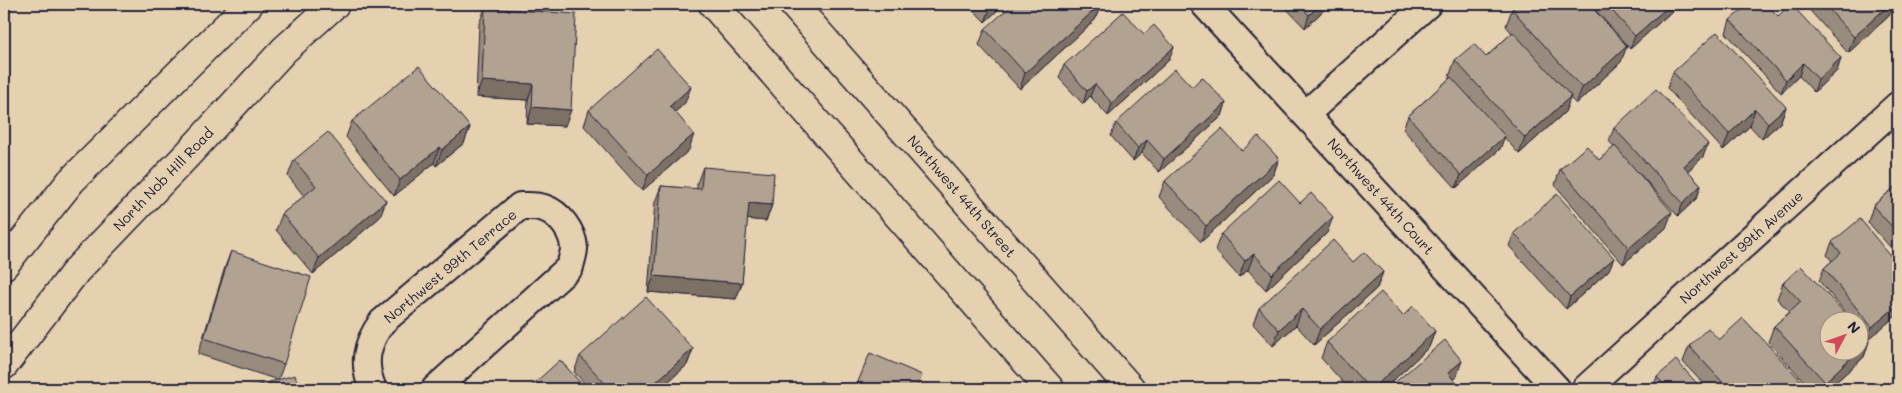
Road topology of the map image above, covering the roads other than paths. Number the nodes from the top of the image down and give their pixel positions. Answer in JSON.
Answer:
{"nodes":[{"id":1,"x":249,"y":4,"type":"edge"},
{"id":2,"x":335,"y":4,"type":"edge"},
{"id":3,"x":713,"y":4,"type":"edge"},
{"id":4,"x":793,"y":4,"type":"edge"},
{"id":5,"x":1204,"y":4,"type":"edge"},
{"id":6,"x":1428,"y":4,"type":"edge"},
{"id":7,"x":1898,"y":105,"type":"edge"},
{"id":8,"x":1306,"y":114,"type":"junction"},
{"id":9,"x":4,"y":264,"type":"edge"},
{"id":10,"x":4,"y":365,"type":"edge"},
{"id":11,"x":373,"y":389,"type":"edge"},
{"id":12,"x":435,"y":389,"type":"edge"},
{"id":13,"x":1050,"y":389,"type":"edge"},
{"id":14,"x":1131,"y":389,"type":"edge"},
{"id":15,"x":1557,"y":389,"type":"edge"},
{"id":16,"x":1585,"y":389,"type":"edge"}],
"edges":[{"from":1,"to":9,"type":"street"},
{"from":2,"to":10,"type":"street","name":"North Nob Hill Road"},
{"from":3,"to":13,"type":"street"},
{"from":4,"to":14,"type":"street","name":"Northwest 44th Street"},
{"from":5,"to":8,"type":"street","name":"Northwest 44th Court"},
{"from":6,"to":8,"type":"street"},
{"from":7,"to":16,"type":"street","name":"Northwest 99th Avenue"},
{"from":8,"to":15,"type":"street","name":"Northwest 44th Court"},
{"from":11,"to":12,"type":"street","name":"Northwest 99th Terrace"}]}
